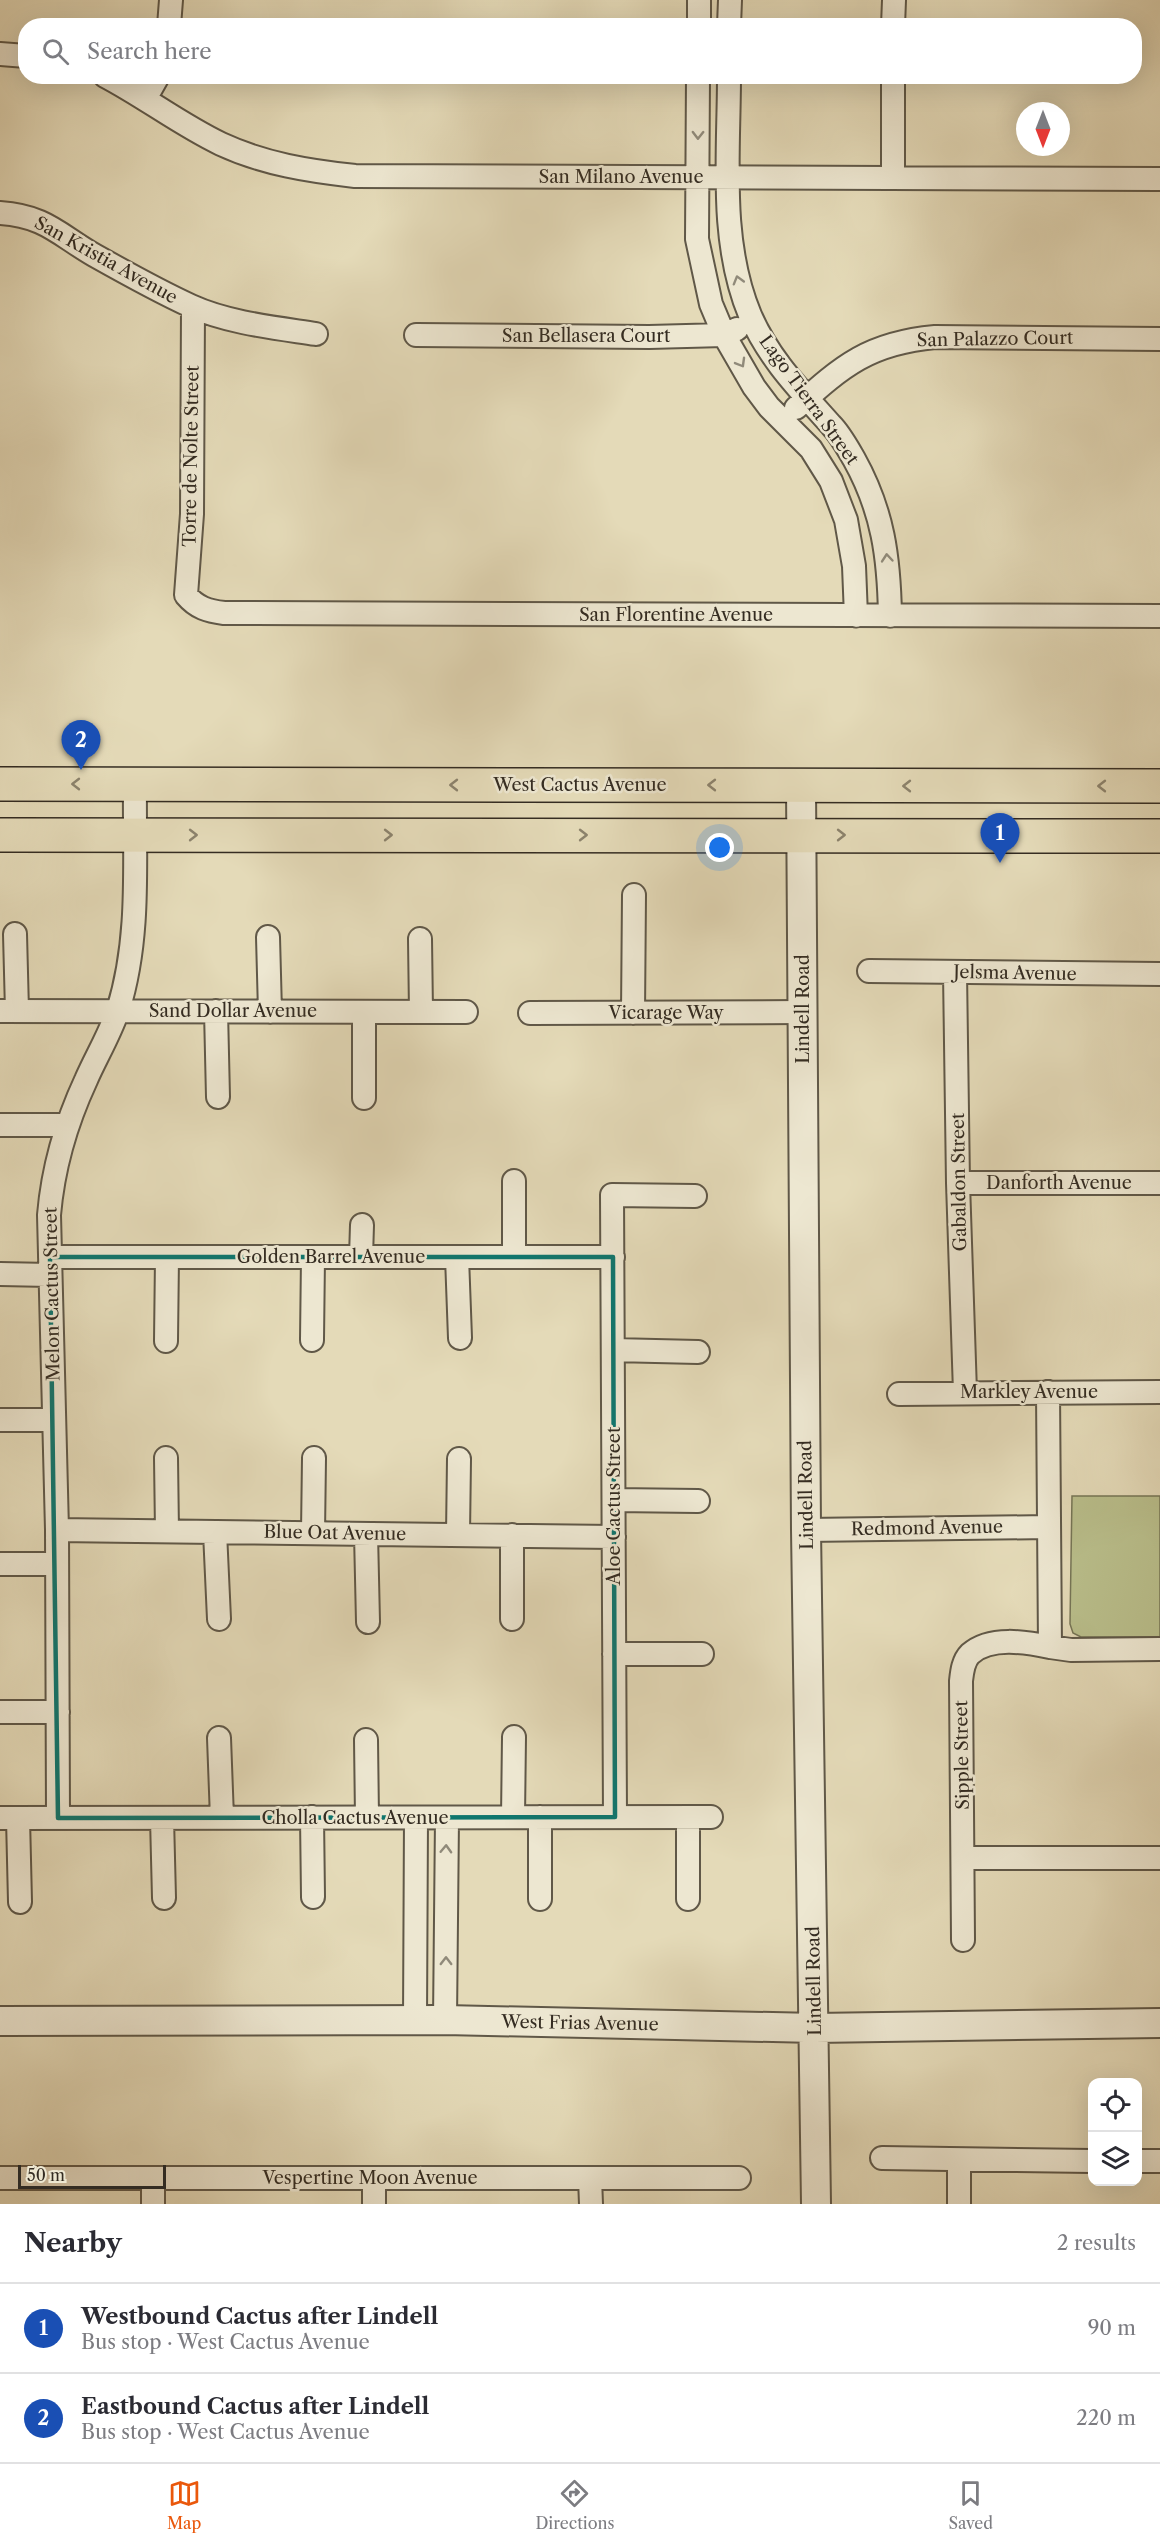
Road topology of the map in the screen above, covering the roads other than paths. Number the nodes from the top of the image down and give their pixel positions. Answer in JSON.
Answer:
{"nodes":[{"id":1,"x":171,"y":0,"type":"edge"},
{"id":2,"x":699,"y":0,"type":"edge"},
{"id":3,"x":730,"y":0,"type":"edge"},
{"id":4,"x":894,"y":0,"type":"edge"},
{"id":5,"x":170,"y":18,"type":"edge"},
{"id":6,"x":699,"y":18,"type":"edge"},
{"id":7,"x":729,"y":18,"type":"edge"},
{"id":8,"x":893,"y":18,"type":"edge"},
{"id":9,"x":0,"y":54,"type":"edge"},
{"id":10,"x":18,"y":55,"type":"edge"},
{"id":11,"x":119,"y":84,"type":"edge"},
{"id":12,"x":153,"y":84,"type":"edge"},
{"id":13,"x":698,"y":84,"type":"edge"},
{"id":14,"x":729,"y":84,"type":"edge"},
{"id":15,"x":893,"y":84,"type":"edge"},
{"id":16,"x":145,"y":99,"type":"junction"},
{"id":17,"x":697,"y":178,"type":"junction"},
{"id":18,"x":728,"y":178,"type":"junction"},
{"id":19,"x":893,"y":178,"type":"junction"},
{"id":20,"x":1160,"y":179,"type":"edge"},
{"id":21,"x":0,"y":213,"type":"edge"},
{"id":22,"x":193,"y":307,"type":"junction"},
{"id":23,"x":753,"y":321,"type":"junction"},
{"id":24,"x":316,"y":334,"type":"dead end"},
{"id":25,"x":416,"y":335,"type":"dead end"},
{"id":26,"x":724,"y":335,"type":"junction"},
{"id":27,"x":1160,"y":339,"type":"edge"},
{"id":28,"x":806,"y":399,"type":"junction"},
{"id":29,"x":783,"y":419,"type":"junction"},
{"id":30,"x":194,"y":603,"type":"joint"},
{"id":31,"x":856,"y":616,"type":"junction"},
{"id":32,"x":890,"y":616,"type":"junction"},
{"id":33,"x":1160,"y":616,"type":"edge"},
{"id":34,"x":0,"y":784,"type":"edge"},
{"id":35,"x":135,"y":784,"type":"junction"},
{"id":36,"x":801,"y":786,"type":"junction"},
{"id":37,"x":1160,"y":786,"type":"edge"},
{"id":38,"x":0,"y":835,"type":"edge"},
{"id":39,"x":134,"y":835,"type":"junction"},
{"id":40,"x":801,"y":835,"type":"junction"},
{"id":41,"x":1160,"y":836,"type":"edge"},
{"id":42,"x":634,"y":895,"type":"dead end"},
{"id":43,"x":15,"y":934,"type":"dead end"},
{"id":44,"x":268,"y":937,"type":"dead end"},
{"id":45,"x":420,"y":939,"type":"dead end"},
{"id":46,"x":869,"y":971,"type":"dead end"},
{"id":47,"x":955,"y":972,"type":"junction"},
{"id":48,"x":1160,"y":974,"type":"edge"},
{"id":49,"x":8,"y":1011,"type":"edge"},
{"id":50,"x":118,"y":1011,"type":"junction"},
{"id":51,"x":216,"y":1011,"type":"junction"},
{"id":52,"x":270,"y":1012,"type":"junction"},
{"id":53,"x":364,"y":1012,"type":"junction"},
{"id":54,"x":421,"y":1012,"type":"junction"},
{"id":55,"x":466,"y":1012,"type":"dead end"},
{"id":56,"x":803,"y":1012,"type":"junction"},
{"id":57,"x":530,"y":1013,"type":"dead end"},
{"id":58,"x":633,"y":1013,"type":"junction"},
{"id":59,"x":218,"y":1097,"type":"dead end"},
{"id":60,"x":364,"y":1098,"type":"dead end"},
{"id":61,"x":0,"y":1125,"type":"edge"},
{"id":62,"x":68,"y":1125,"type":"junction"},
{"id":63,"x":514,"y":1181,"type":"dead end"},
{"id":64,"x":958,"y":1183,"type":"junction"},
{"id":65,"x":1160,"y":1183,"type":"edge"},
{"id":66,"x":695,"y":1196,"type":"dead end"},
{"id":67,"x":362,"y":1225,"type":"dead end"},
{"id":68,"x":167,"y":1257,"type":"junction"},
{"id":69,"x":313,"y":1257,"type":"junction"},
{"id":70,"x":361,"y":1257,"type":"junction"},
{"id":71,"x":457,"y":1257,"type":"junction"},
{"id":72,"x":514,"y":1257,"type":"junction"},
{"id":73,"x":613,"y":1257,"type":"junction"},
{"id":74,"x":50,"y":1266,"type":"junction"},
{"id":75,"x":0,"y":1274,"type":"edge"},
{"id":76,"x":460,"y":1338,"type":"dead end"},
{"id":77,"x":312,"y":1340,"type":"dead end"},
{"id":78,"x":166,"y":1341,"type":"dead end"},
{"id":79,"x":613,"y":1350,"type":"junction"},
{"id":80,"x":698,"y":1352,"type":"dead end"},
{"id":81,"x":965,"y":1392,"type":"junction"},
{"id":82,"x":1048,"y":1392,"type":"junction"},
{"id":83,"x":1160,"y":1392,"type":"edge"},
{"id":84,"x":899,"y":1394,"type":"dead end"},
{"id":85,"x":0,"y":1420,"type":"edge"},
{"id":86,"x":54,"y":1420,"type":"junction"},
{"id":87,"x":166,"y":1458,"type":"dead end"},
{"id":88,"x":315,"y":1458,"type":"dead end"},
{"id":89,"x":459,"y":1459,"type":"dead end"},
{"id":90,"x":614,"y":1500,"type":"junction"},
{"id":91,"x":698,"y":1501,"type":"dead end"},
{"id":92,"x":1048,"y":1527,"type":"junction"},
{"id":93,"x":57,"y":1530,"type":"junction"},
{"id":94,"x":806,"y":1530,"type":"junction"},
{"id":95,"x":166,"y":1532,"type":"junction"},
{"id":96,"x":215,"y":1532,"type":"junction"},
{"id":97,"x":313,"y":1533,"type":"junction"},
{"id":98,"x":366,"y":1534,"type":"junction"},
{"id":99,"x":458,"y":1535,"type":"junction"},
{"id":100,"x":512,"y":1535,"type":"junction"},
{"id":101,"x":614,"y":1537,"type":"junction"},
{"id":102,"x":0,"y":1564,"type":"edge"},
{"id":103,"x":57,"y":1564,"type":"junction"},
{"id":104,"x":219,"y":1619,"type":"dead end"},
{"id":105,"x":512,"y":1619,"type":"dead end"},
{"id":106,"x":368,"y":1622,"type":"dead end"},
{"id":107,"x":1050,"y":1647,"type":"junction"},
{"id":108,"x":1160,"y":1649,"type":"edge"},
{"id":109,"x":614,"y":1654,"type":"junction"},
{"id":110,"x":702,"y":1654,"type":"dead end"},
{"id":111,"x":0,"y":1712,"type":"edge"},
{"id":112,"x":58,"y":1712,"type":"junction"},
{"id":113,"x":514,"y":1737,"type":"dead end"},
{"id":114,"x":219,"y":1738,"type":"dead end"},
{"id":115,"x":366,"y":1740,"type":"dead end"},
{"id":116,"x":312,"y":1817,"type":"junction"},
{"id":117,"x":367,"y":1817,"type":"junction"},
{"id":118,"x":513,"y":1817,"type":"junction"},
{"id":119,"x":540,"y":1817,"type":"junction"},
{"id":120,"x":615,"y":1817,"type":"junction"},
{"id":121,"x":688,"y":1817,"type":"junction"},
{"id":122,"x":711,"y":1817,"type":"dead end"},
{"id":123,"x":9,"y":1818,"type":"edge"},
{"id":124,"x":58,"y":1818,"type":"junction"},
{"id":125,"x":162,"y":1818,"type":"junction"},
{"id":126,"x":222,"y":1818,"type":"junction"},
{"id":127,"x":416,"y":1818,"type":"junction"},
{"id":128,"x":447,"y":1818,"type":"junction"},
{"id":129,"x":1160,"y":1857,"type":"edge"},
{"id":130,"x":963,"y":1858,"type":"junction"},
{"id":131,"x":313,"y":1897,"type":"dead end"},
{"id":132,"x":164,"y":1898,"type":"dead end"},
{"id":133,"x":540,"y":1899,"type":"dead end"},
{"id":134,"x":688,"y":1899,"type":"dead end"},
{"id":135,"x":20,"y":1902,"type":"dead end"},
{"id":136,"x":963,"y":1940,"type":"dead end"},
{"id":137,"x":415,"y":2020,"type":"junction"},
{"id":138,"x":445,"y":2020,"type":"junction"},
{"id":139,"x":0,"y":2021,"type":"edge"},
{"id":140,"x":1160,"y":2023,"type":"edge"},
{"id":141,"x":815,"y":2028,"type":"junction"},
{"id":142,"x":882,"y":2158,"type":"dead end"},
{"id":143,"x":959,"y":2160,"type":"junction"},
{"id":144,"x":1088,"y":2160,"type":"edge"},
{"id":145,"x":1142,"y":2161,"type":"edge"},
{"id":146,"x":1160,"y":2161,"type":"edge"},
{"id":147,"x":0,"y":2178,"type":"edge"},
{"id":148,"x":153,"y":2178,"type":"junction"},
{"id":149,"x":374,"y":2178,"type":"junction"},
{"id":150,"x":590,"y":2178,"type":"junction"},
{"id":151,"x":739,"y":2178,"type":"dead end"},
{"id":152,"x":153,"y":2204,"type":"edge"},
{"id":153,"x":374,"y":2204,"type":"edge"},
{"id":154,"x":591,"y":2204,"type":"edge"},
{"id":155,"x":816,"y":2204,"type":"edge"},
{"id":156,"x":959,"y":2204,"type":"edge"}],
"edges":[{"from":1,"to":5,"type":"street"},
{"from":2,"to":6,"type":"street"},
{"from":3,"to":7,"type":"street"},
{"from":4,"to":8,"type":"street"},
{"from":9,"to":10,"type":"street"},
{"from":11,"to":16,"type":"street","name":"San Milano Avenue"},
{"from":12,"to":16,"type":"street"},
{"from":13,"to":17,"type":"street","name":"Lago Tierra Street","one_way":true},
{"from":14,"to":18,"type":"street","name":"Lago Tierra Street"},
{"from":15,"to":19,"type":"street"},
{"from":16,"to":17,"type":"street","name":"San Milano Avenue"},
{"from":17,"to":18,"type":"street","name":"San Milano Avenue"},
{"from":17,"to":26,"type":"street","name":"Lago Tierra Street"},
{"from":18,"to":19,"type":"street","name":"San Milano Avenue"},
{"from":23,"to":18,"type":"street","name":"Lago Tierra Street","one_way":true},
{"from":19,"to":20,"type":"street","name":"San Milano Avenue"},
{"from":21,"to":22,"type":"street","name":"San Kristia Avenue"},
{"from":22,"to":24,"type":"street","name":"San Kristia Avenue"},
{"from":22,"to":30,"type":"street","name":"Torre de Nolte Street"},
{"from":23,"to":26,"type":"street","name":"San Bellasera Court"},
{"from":23,"to":28,"type":"street","name":"Lago Tierra Street"},
{"from":25,"to":26,"type":"street","name":"San Bellasera Court"},
{"from":26,"to":29,"type":"street","name":"Lago Tierra Street","one_way":true},
{"from":27,"to":28,"type":"street","name":"San Palazzo Court"},
{"from":28,"to":29,"type":"street","name":"San Palazzo Court"},
{"from":32,"to":28,"type":"street","name":"Lago Tierra Street","one_way":true},
{"from":29,"to":31,"type":"street","name":"Lago Tierra Street"},
{"from":30,"to":31,"type":"street","name":"San Florentine Avenue"},
{"from":31,"to":32,"type":"street","name":"San Florentine Avenue"},
{"from":32,"to":33,"type":"street","name":"San Florentine Avenue"},
{"from":35,"to":34,"type":"main road","name":"West Cactus Avenue","one_way":true},
{"from":36,"to":35,"type":"main road","name":"West Cactus Avenue","one_way":true},
{"from":35,"to":39,"type":"street","name":"Melon Cactus Street"},
{"from":37,"to":36,"type":"main road","name":"West Cactus Avenue","one_way":true},
{"from":36,"to":40,"type":"street","name":"Lindell Road"},
{"from":38,"to":39,"type":"main road"},
{"from":39,"to":40,"type":"main road","one_way":true},
{"from":39,"to":50,"type":"street","name":"Melon Cactus Street"},
{"from":40,"to":41,"type":"main road","one_way":true},
{"from":40,"to":56,"type":"street","name":"Lindell Road"},
{"from":42,"to":58,"type":"street"},
{"from":43,"to":49,"type":"street"},
{"from":44,"to":52,"type":"street"},
{"from":45,"to":54,"type":"street"},
{"from":46,"to":47,"type":"street","name":"Jelsma Avenue"},
{"from":47,"to":48,"type":"street","name":"Jelsma Avenue"},
{"from":47,"to":64,"type":"street","name":"Gabaldon Street"},
{"from":49,"to":50,"type":"street","name":"Sand Dollar Avenue"},
{"from":50,"to":51,"type":"street","name":"Sand Dollar Avenue"},
{"from":50,"to":62,"type":"street","name":"Melon Cactus Street"},
{"from":51,"to":52,"type":"street","name":"Sand Dollar Avenue"},
{"from":51,"to":59,"type":"street"},
{"from":52,"to":53,"type":"street","name":"Sand Dollar Avenue"},
{"from":53,"to":54,"type":"street","name":"Sand Dollar Avenue"},
{"from":53,"to":60,"type":"street"},
{"from":54,"to":55,"type":"street","name":"Sand Dollar Avenue"},
{"from":56,"to":58,"type":"street","name":"Vicarage Way"},
{"from":56,"to":94,"type":"street","name":"Lindell Road"},
{"from":57,"to":58,"type":"street","name":"Vicarage Way"},
{"from":61,"to":62,"type":"street"},
{"from":62,"to":74,"type":"street","name":"Melon Cactus Street"},
{"from":63,"to":72,"type":"street"},
{"from":64,"to":65,"type":"street","name":"Danforth Avenue"},
{"from":64,"to":81,"type":"street","name":"Gabaldon Street"},
{"from":66,"to":73,"type":"street","name":"Aloe Cactus Street"},
{"from":67,"to":70,"type":"street"},
{"from":68,"to":69,"type":"street","name":"Golden Barrel Avenue"},
{"from":68,"to":74,"type":"street","name":"Golden Barrel Avenue"},
{"from":68,"to":78,"type":"street"},
{"from":69,"to":70,"type":"street","name":"Golden Barrel Avenue"},
{"from":69,"to":77,"type":"street"},
{"from":70,"to":71,"type":"street","name":"Golden Barrel Avenue"},
{"from":71,"to":72,"type":"street","name":"Golden Barrel Avenue"},
{"from":71,"to":76,"type":"street"},
{"from":72,"to":73,"type":"street","name":"Golden Barrel Avenue"},
{"from":73,"to":79,"type":"street","name":"Aloe Cactus Street"},
{"from":74,"to":75,"type":"street","name":"Golden Barrel Avenue"},
{"from":74,"to":86,"type":"street","name":"Melon Cactus Street"},
{"from":79,"to":80,"type":"street"},
{"from":79,"to":90,"type":"street","name":"Aloe Cactus Street"},
{"from":81,"to":82,"type":"street","name":"Markley Avenue"},
{"from":81,"to":84,"type":"street","name":"Markley Avenue"},
{"from":82,"to":83,"type":"street","name":"Markley Avenue"},
{"from":82,"to":92,"type":"street"},
{"from":85,"to":86,"type":"street"},
{"from":86,"to":93,"type":"street","name":"Melon Cactus Street"},
{"from":87,"to":95,"type":"street"},
{"from":88,"to":97,"type":"street"},
{"from":89,"to":99,"type":"street"},
{"from":90,"to":91,"type":"street"},
{"from":90,"to":101,"type":"street","name":"Aloe Cactus Street"},
{"from":92,"to":94,"type":"street","name":"Redmond Avenue"},
{"from":92,"to":107,"type":"street"},
{"from":93,"to":95,"type":"street","name":"Blue Oat Avenue"},
{"from":93,"to":103,"type":"street","name":"Melon Cactus Street"},
{"from":94,"to":141,"type":"street","name":"Lindell Road"},
{"from":95,"to":96,"type":"street","name":"Blue Oat Avenue"},
{"from":96,"to":97,"type":"street","name":"Blue Oat Avenue"},
{"from":96,"to":104,"type":"street"},
{"from":97,"to":98,"type":"street","name":"Blue Oat Avenue"},
{"from":98,"to":99,"type":"street","name":"Blue Oat Avenue"},
{"from":98,"to":106,"type":"street"},
{"from":99,"to":100,"type":"street","name":"Blue Oat Avenue"},
{"from":100,"to":101,"type":"street","name":"Blue Oat Avenue"},
{"from":100,"to":105,"type":"street"},
{"from":101,"to":109,"type":"street","name":"Aloe Cactus Street"},
{"from":102,"to":103,"type":"street"},
{"from":103,"to":112,"type":"street","name":"Melon Cactus Street"},
{"from":107,"to":108,"type":"street","name":"Sipple Street"},
{"from":107,"to":130,"type":"street","name":"Sipple Street"},
{"from":109,"to":110,"type":"street"},
{"from":109,"to":120,"type":"street","name":"Aloe Cactus Street"},
{"from":111,"to":112,"type":"street"},
{"from":112,"to":124,"type":"street","name":"Melon Cactus Street"},
{"from":113,"to":118,"type":"street"},
{"from":114,"to":126,"type":"street"},
{"from":115,"to":117,"type":"street"},
{"from":116,"to":117,"type":"street","name":"Cholla Cactus Avenue"},
{"from":116,"to":126,"type":"street","name":"Cholla Cactus Avenue"},
{"from":116,"to":131,"type":"street"},
{"from":117,"to":127,"type":"street","name":"Cholla Cactus Avenue"},
{"from":118,"to":119,"type":"street","name":"Cholla Cactus Avenue"},
{"from":118,"to":128,"type":"street","name":"Cholla Cactus Avenue"},
{"from":119,"to":120,"type":"street","name":"Cholla Cactus Avenue"},
{"from":119,"to":133,"type":"street"},
{"from":120,"to":121,"type":"street","name":"Cholla Cactus Avenue"},
{"from":121,"to":122,"type":"street","name":"Cholla Cactus Avenue"},
{"from":121,"to":134,"type":"street"},
{"from":123,"to":124,"type":"street","name":"Cholla Cactus Avenue"},
{"from":123,"to":135,"type":"street"},
{"from":124,"to":125,"type":"street","name":"Cholla Cactus Avenue"},
{"from":125,"to":126,"type":"street","name":"Cholla Cactus Avenue"},
{"from":125,"to":132,"type":"street"},
{"from":127,"to":128,"type":"street","name":"Cholla Cactus Avenue"},
{"from":127,"to":137,"type":"street"},
{"from":138,"to":128,"type":"street","one_way":true},
{"from":129,"to":130,"type":"street"},
{"from":130,"to":136,"type":"street","name":"Sipple Street"},
{"from":137,"to":138,"type":"street","name":"West Frias Avenue"},
{"from":137,"to":139,"type":"street","name":"West Frias Avenue"},
{"from":138,"to":141,"type":"street","name":"West Frias Avenue"},
{"from":140,"to":141,"type":"street","name":"West Frias Avenue"},
{"from":141,"to":155,"type":"street","name":"Lindell Road"},
{"from":142,"to":143,"type":"street"},
{"from":143,"to":144,"type":"street"},
{"from":143,"to":156,"type":"street"},
{"from":145,"to":146,"type":"street"},
{"from":147,"to":148,"type":"street","name":"Vespertine Moon Avenue"},
{"from":148,"to":149,"type":"street","name":"Vespertine Moon Avenue"},
{"from":148,"to":152,"type":"street"},
{"from":149,"to":150,"type":"street","name":"Vespertine Moon Avenue"},
{"from":149,"to":153,"type":"street"},
{"from":150,"to":151,"type":"street","name":"Vespertine Moon Avenue"},
{"from":150,"to":154,"type":"street"}]}
